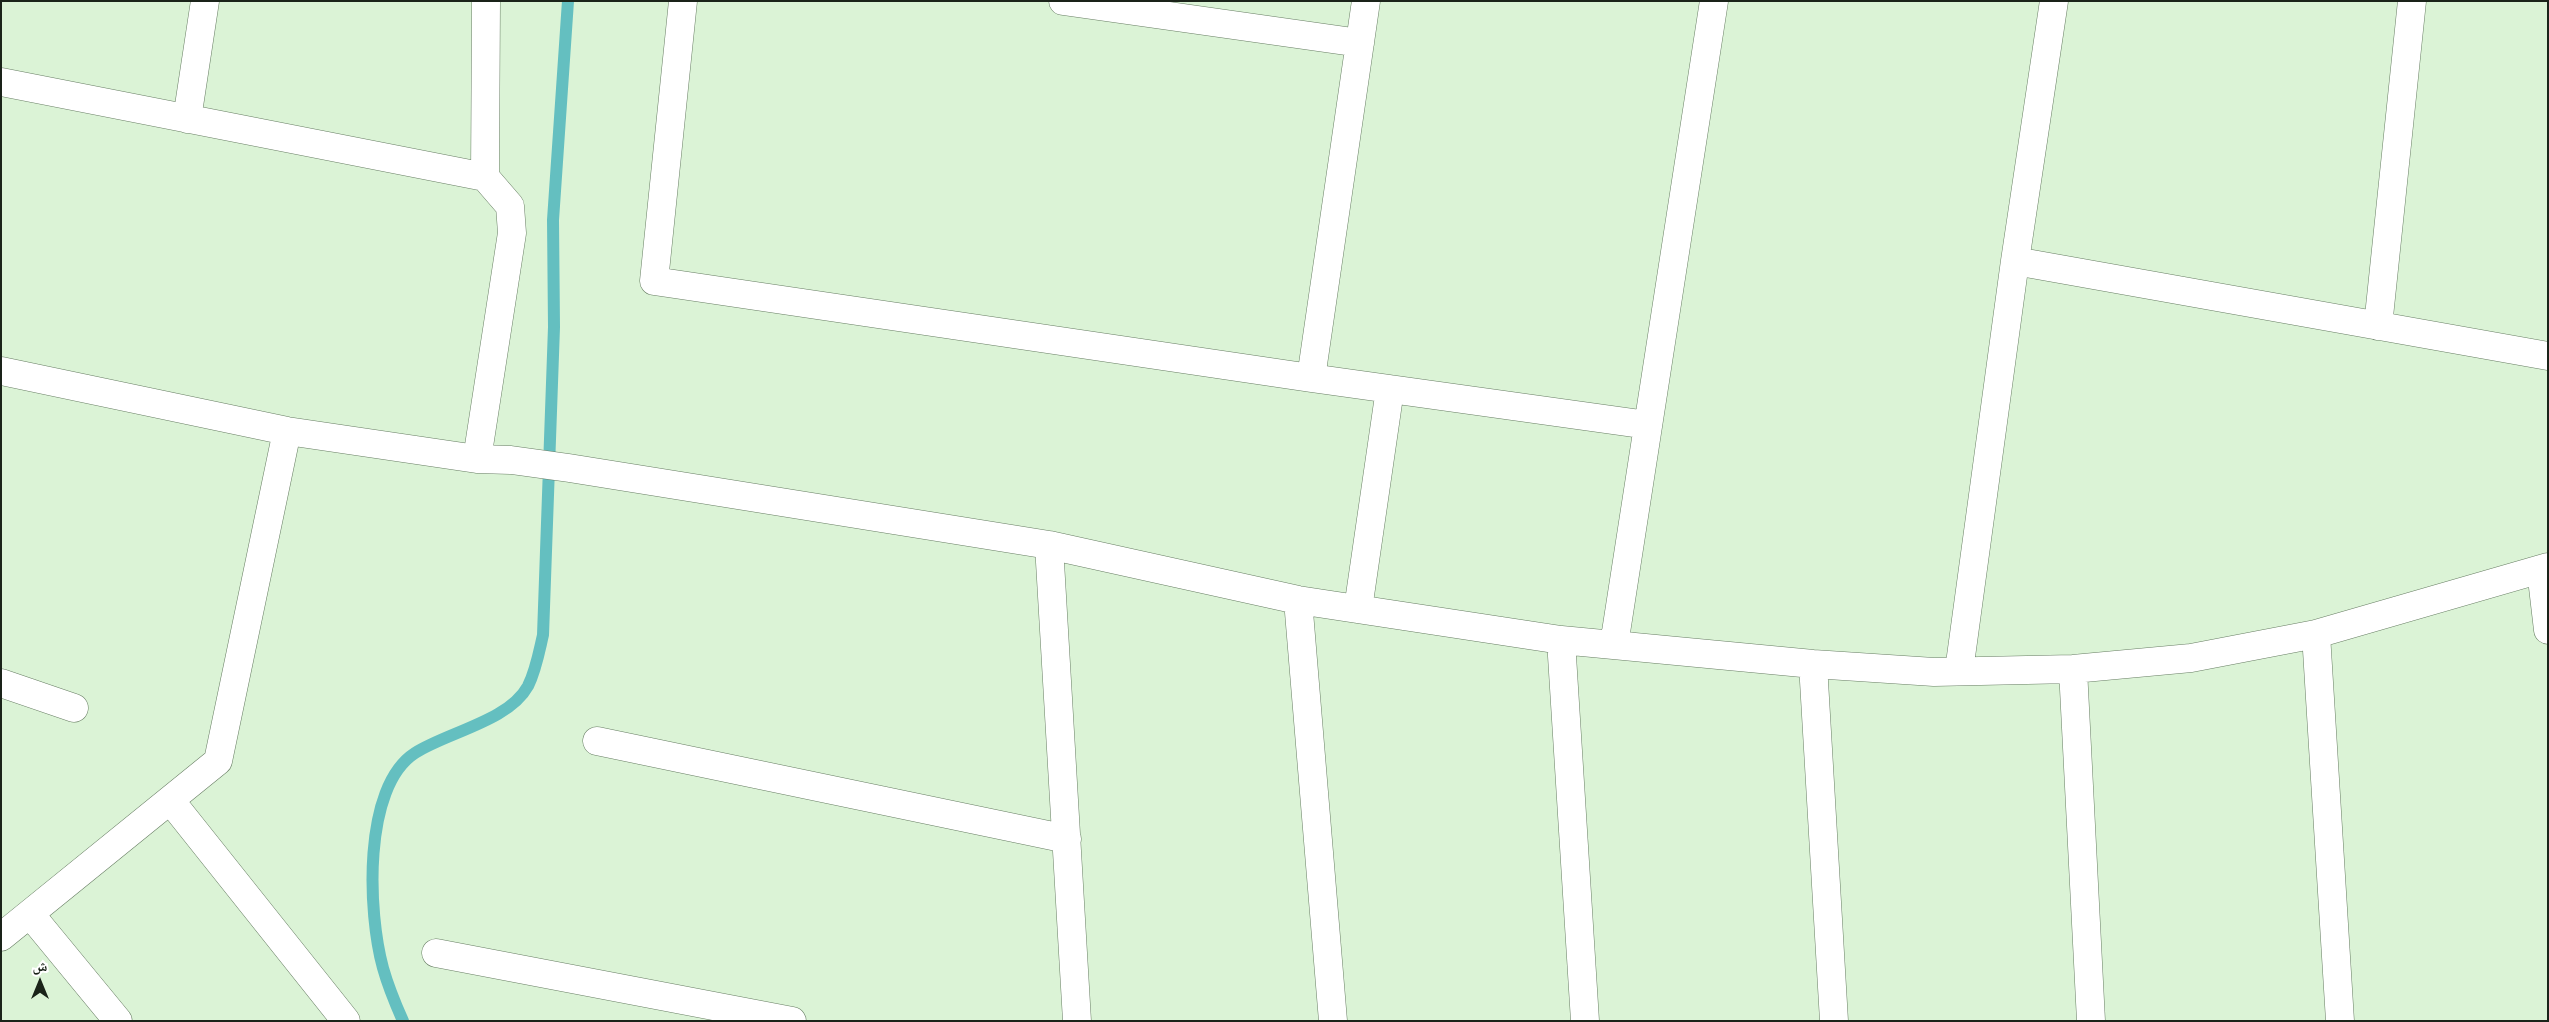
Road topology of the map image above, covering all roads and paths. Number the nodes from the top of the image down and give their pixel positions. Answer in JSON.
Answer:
{"nodes":[{"id":1,"x":205,"y":1,"type":"edge"},
{"id":2,"x":486,"y":1,"type":"edge"},
{"id":3,"x":683,"y":1,"type":"edge"},
{"id":4,"x":1063,"y":1,"type":"edge"},
{"id":5,"x":1366,"y":1,"type":"edge"},
{"id":6,"x":1714,"y":1,"type":"edge"},
{"id":7,"x":2054,"y":1,"type":"edge"},
{"id":8,"x":2412,"y":1,"type":"edge"},
{"id":9,"x":1360,"y":43,"type":"junction"},
{"id":10,"x":1,"y":82,"type":"edge"},
{"id":11,"x":187,"y":119,"type":"junction"},
{"id":12,"x":485,"y":178,"type":"junction"},
{"id":13,"x":2015,"y":261,"type":"junction"},
{"id":14,"x":2378,"y":326,"type":"junction"},
{"id":15,"x":2548,"y":356,"type":"edge"},
{"id":16,"x":1,"y":371,"type":"edge"},
{"id":17,"x":1311,"y":378,"type":"junction"},
{"id":18,"x":1390,"y":389,"type":"junction"},
{"id":19,"x":1648,"y":425,"type":"junction"},
{"id":20,"x":287,"y":431,"type":"junction"},
{"id":21,"x":477,"y":459,"type":"junction"},
{"id":22,"x":1049,"y":545,"type":"junction"},
{"id":23,"x":2545,"y":569,"type":"edge"},
{"id":24,"x":1298,"y":600,"type":"junction"},
{"id":25,"x":1358,"y":610,"type":"junction"},
{"id":26,"x":2548,"y":630,"type":"edge"},
{"id":27,"x":2316,"y":634,"type":"junction"},
{"id":28,"x":1561,"y":640,"type":"junction"},
{"id":29,"x":1614,"y":645,"type":"junction"},
{"id":30,"x":1813,"y":664,"type":"junction"},
{"id":31,"x":2073,"y":670,"type":"junction"},
{"id":32,"x":1960,"y":671,"type":"junction"},
{"id":33,"x":1,"y":683,"type":"edge"},
{"id":34,"x":74,"y":708,"type":"dead end"},
{"id":35,"x":597,"y":741,"type":"dead end"},
{"id":36,"x":170,"y":800,"type":"junction"},
{"id":37,"x":1067,"y":838,"type":"junction"},
{"id":38,"x":30,"y":914,"type":"junction"},
{"id":39,"x":1,"y":938,"type":"edge"},
{"id":40,"x":436,"y":953,"type":"dead end"},
{"id":41,"x":118,"y":1021,"type":"edge"},
{"id":42,"x":346,"y":1021,"type":"edge"},
{"id":43,"x":792,"y":1021,"type":"edge"},
{"id":44,"x":1077,"y":1021,"type":"edge"},
{"id":45,"x":1333,"y":1021,"type":"edge"},
{"id":46,"x":1585,"y":1021,"type":"edge"},
{"id":47,"x":1834,"y":1021,"type":"edge"},
{"id":48,"x":2091,"y":1021,"type":"edge"},
{"id":49,"x":2340,"y":1021,"type":"edge"}],
"edges":[{"from":1,"to":11,"type":"street"},
{"from":2,"to":12,"type":"street"},
{"from":3,"to":17,"type":"street"},
{"from":4,"to":9,"type":"street"},
{"from":5,"to":9,"type":"street"},
{"from":6,"to":19,"type":"street"},
{"from":7,"to":13,"type":"street"},
{"from":8,"to":14,"type":"street"},
{"from":9,"to":17,"type":"street"},
{"from":10,"to":11,"type":"street"},
{"from":11,"to":12,"type":"street"},
{"from":12,"to":21,"type":"street"},
{"from":13,"to":14,"type":"street"},
{"from":13,"to":32,"type":"street"},
{"from":14,"to":15,"type":"street"},
{"from":16,"to":20,"type":"street"},
{"from":17,"to":18,"type":"street"},
{"from":18,"to":19,"type":"street"},
{"from":18,"to":25,"type":"street"},
{"from":19,"to":29,"type":"street"},
{"from":20,"to":21,"type":"street"},
{"from":20,"to":36,"type":"street"},
{"from":21,"to":22,"type":"street"},
{"from":22,"to":24,"type":"street"},
{"from":22,"to":37,"type":"street"},
{"from":23,"to":26,"type":"street"},
{"from":23,"to":27,"type":"street"},
{"from":24,"to":25,"type":"street"},
{"from":24,"to":45,"type":"street"},
{"from":25,"to":28,"type":"street"},
{"from":27,"to":31,"type":"street"},
{"from":27,"to":49,"type":"street"},
{"from":28,"to":29,"type":"street"},
{"from":28,"to":46,"type":"street"},
{"from":29,"to":30,"type":"street"},
{"from":30,"to":32,"type":"street"},
{"from":30,"to":47,"type":"street"},
{"from":31,"to":32,"type":"street"},
{"from":31,"to":48,"type":"street"},
{"from":33,"to":34,"type":"street"},
{"from":35,"to":37,"type":"street"},
{"from":36,"to":38,"type":"street"},
{"from":36,"to":42,"type":"street"},
{"from":37,"to":44,"type":"street"},
{"from":38,"to":39,"type":"street"},
{"from":38,"to":41,"type":"street"},
{"from":40,"to":43,"type":"street"}]}
